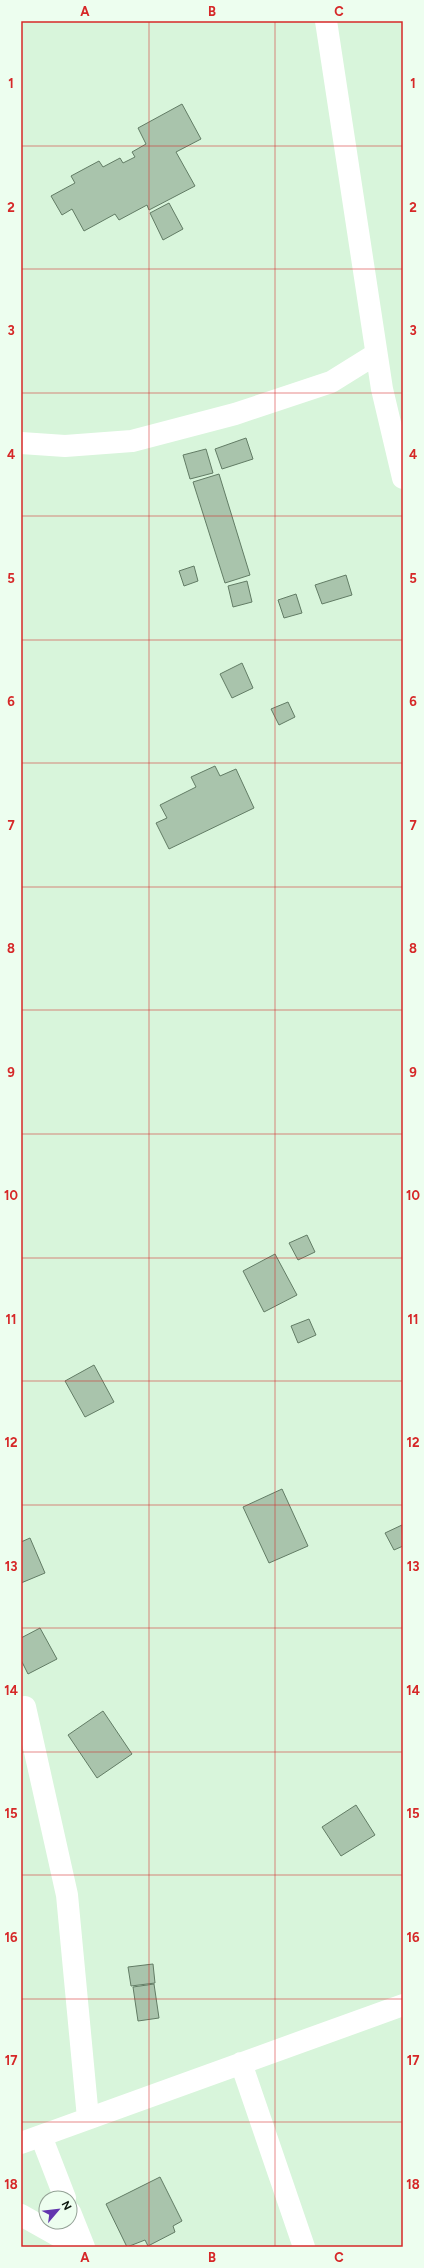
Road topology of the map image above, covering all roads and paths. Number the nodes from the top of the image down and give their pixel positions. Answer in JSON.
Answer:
{"nodes":[{"id":1,"x":326,"y":21,"type":"edge"},
{"id":2,"x":376,"y":354,"type":"junction"},
{"id":3,"x":21,"y":443,"type":"edge"},
{"id":4,"x":403,"y":478,"type":"edge"},
{"id":5,"x":25,"y":1706,"type":"dead end"},
{"id":6,"x":403,"y":2005,"type":"edge"},
{"id":7,"x":241,"y":2063,"type":"junction"},
{"id":8,"x":88,"y":2118,"type":"junction"},
{"id":9,"x":31,"y":2139,"type":"edge"},
{"id":10,"x":60,"y":2190,"type":"edge"},
{"id":11,"x":21,"y":2214,"type":"edge"},
{"id":12,"x":77,"y":2230,"type":"edge"},
{"id":13,"x":78,"y":2247,"type":"edge"},
{"id":14,"x":84,"y":2247,"type":"edge"},
{"id":15,"x":304,"y":2247,"type":"edge"}],
"edges":[{"from":1,"to":2,"type":"street"},
{"from":2,"to":3,"type":"street"},
{"from":2,"to":4,"type":"street"},
{"from":5,"to":8,"type":"street"},
{"from":6,"to":7,"type":"street"},
{"from":7,"to":8,"type":"street"},
{"from":7,"to":15,"type":"street"},
{"from":8,"to":9,"type":"street"},
{"from":9,"to":10,"type":"street"},
{"from":11,"to":13,"type":"street"},
{"from":12,"to":14,"type":"street"}]}
